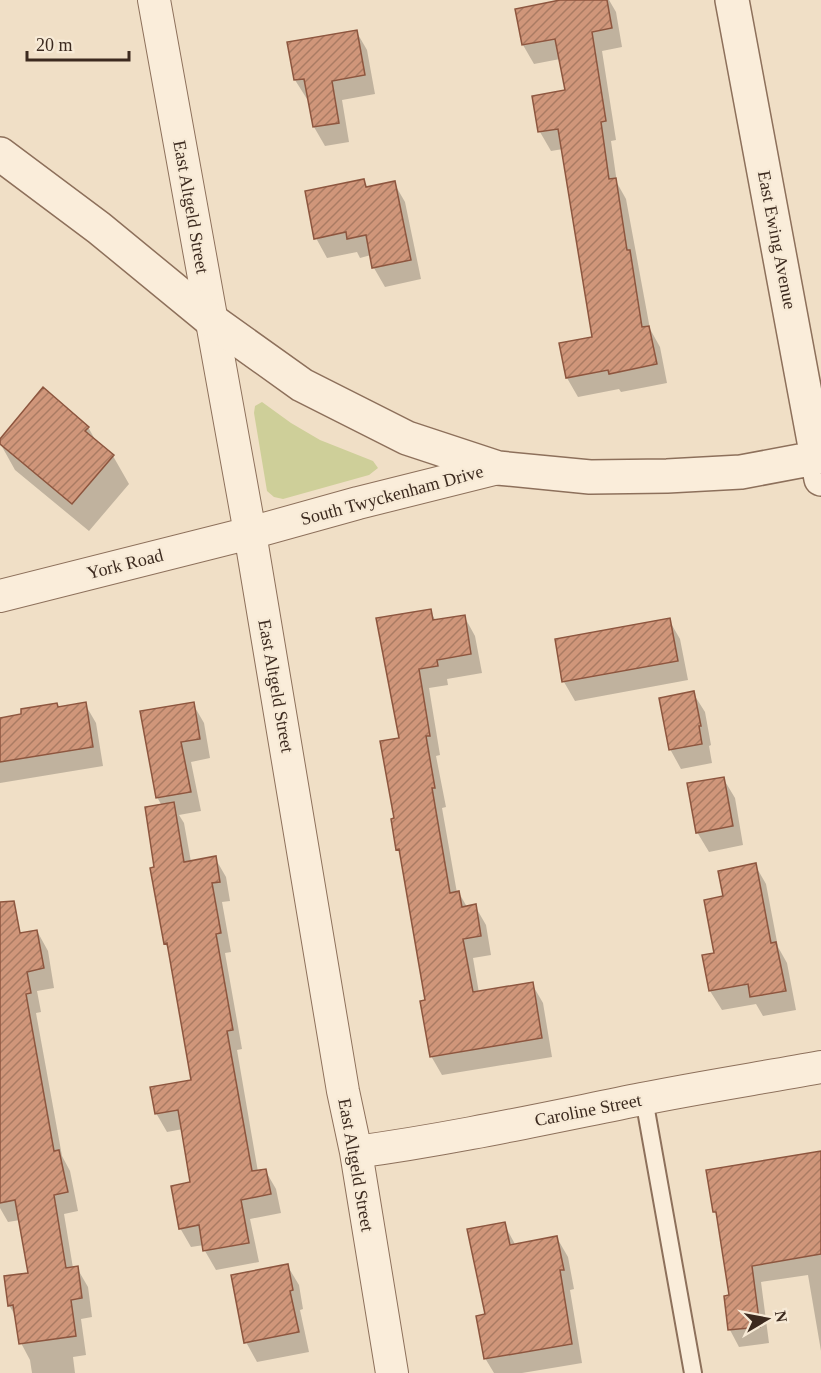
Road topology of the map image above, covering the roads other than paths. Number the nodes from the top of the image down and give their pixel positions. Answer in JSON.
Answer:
{"nodes":[{"id":1,"x":154,"y":0,"type":"edge"},
{"id":2,"x":732,"y":0,"type":"edge"},
{"id":3,"x":0,"y":154,"type":"edge"},
{"id":4,"x":211,"y":320,"type":"junction"},
{"id":5,"x":820,"y":465,"type":"edge"},
{"id":6,"x":498,"y":468,"type":"junction"},
{"id":7,"x":250,"y":533,"type":"junction"},
{"id":8,"x":0,"y":596,"type":"edge"},
{"id":9,"x":821,"y":1067,"type":"edge"},
{"id":10,"x":644,"y":1099,"type":"junction"},
{"id":11,"x":356,"y":1152,"type":"junction"},
{"id":12,"x":392,"y":1373,"type":"edge"},
{"id":13,"x":693,"y":1373,"type":"edge"}],
"edges":[{"from":1,"to":4,"type":"street","name":"East Altgeld Street"},
{"from":2,"to":5,"type":"street","name":"East Ewing Avenue"},
{"from":3,"to":4,"type":"street"},
{"from":4,"to":6,"type":"street"},
{"from":4,"to":7,"type":"street","name":"East Altgeld Street"},
{"from":5,"to":6,"type":"street","name":"South Twyckenham Drive"},
{"from":6,"to":7,"type":"street","name":"South Twyckenham Drive"},
{"from":7,"to":8,"type":"street","name":"York Road"},
{"from":7,"to":11,"type":"street","name":"East Altgeld Street"},
{"from":9,"to":10,"type":"street","name":"Caroline Street"},
{"from":10,"to":11,"type":"street","name":"Caroline Street"},
{"from":10,"to":13,"type":"lane"},
{"from":11,"to":12,"type":"street","name":"East Altgeld Street"}]}
